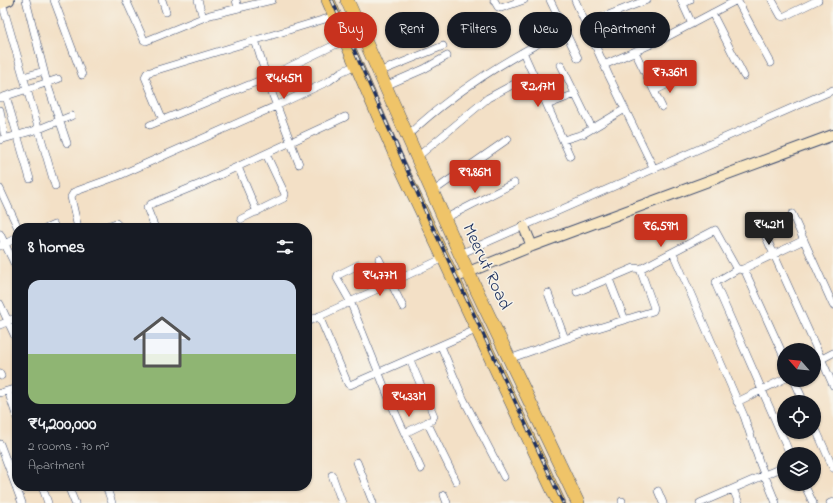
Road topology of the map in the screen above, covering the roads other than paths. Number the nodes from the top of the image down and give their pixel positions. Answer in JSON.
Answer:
{"nodes":[{"id":1,"x":26,"y":0,"type":"edge"},
{"id":2,"x":54,"y":0,"type":"edge"},
{"id":3,"x":126,"y":0,"type":"edge"},
{"id":4,"x":162,"y":0,"type":"edge"},
{"id":5,"x":198,"y":0,"type":"edge"},
{"id":6,"x":236,"y":0,"type":"edge"},
{"id":7,"x":272,"y":0,"type":"edge"},
{"id":8,"x":328,"y":0,"type":"edge"},
{"id":9,"x":347,"y":0,"type":"edge"},
{"id":10,"x":494,"y":0,"type":"edge"},
{"id":11,"x":524,"y":0,"type":"edge"},
{"id":12,"x":550,"y":0,"type":"edge"},
{"id":13,"x":575,"y":0,"type":"edge"},
{"id":14,"x":647,"y":0,"type":"edge"},
{"id":15,"x":690,"y":0,"type":"edge"},
{"id":16,"x":772,"y":0,"type":"edge"},
{"id":17,"x":818,"y":0,"type":"edge"},
{"id":18,"x":682,"y":2,"type":"edge"},
{"id":19,"x":726,"y":2,"type":"edge"},
{"id":20,"x":3,"y":3,"type":"edge"},
{"id":21,"x":238,"y":8,"type":"junction"},
{"id":22,"x":166,"y":12,"type":"dead end"},
{"id":23,"x":333,"y":12,"type":"edge"},
{"id":24,"x":616,"y":12,"type":"edge"},
{"id":25,"x":580,"y":13,"type":"edge"},
{"id":26,"x":712,"y":13,"type":"junction"},
{"id":27,"x":203,"y":18,"type":"junction"},
{"id":28,"x":324,"y":19,"type":"edge"},
{"id":29,"x":692,"y":24,"type":"junction"},
{"id":30,"x":255,"y":40,"type":"junction"},
{"id":31,"x":443,"y":46,"type":"dead end"},
{"id":32,"x":328,"y":48,"type":"edge"},
{"id":33,"x":349,"y":48,"type":"edge"},
{"id":34,"x":530,"y":48,"type":"edge"},
{"id":35,"x":596,"y":48,"type":"edge"},
{"id":36,"x":523,"y":52,"type":"junction"},
{"id":37,"x":634,"y":52,"type":"junction"},
{"id":38,"x":447,"y":56,"type":"dead end"},
{"id":39,"x":578,"y":58,"type":"dead end"},
{"id":40,"x":771,"y":63,"type":"dead end"},
{"id":41,"x":356,"y":65,"type":"junction"},
{"id":42,"x":561,"y":65,"type":"dead end"},
{"id":43,"x":604,"y":65,"type":"junction"},
{"id":44,"x":44,"y":71,"type":"junction"},
{"id":45,"x":379,"y":72,"type":"junction"},
{"id":46,"x":82,"y":75,"type":"dead end"},
{"id":47,"x":744,"y":76,"type":"dead end"},
{"id":48,"x":23,"y":77,"type":"junction"},
{"id":49,"x":266,"y":78,"type":"junction"},
{"id":50,"x":58,"y":79,"type":"dead end"},
{"id":51,"x":678,"y":79,"type":"dead end"},
{"id":52,"x":47,"y":83,"type":"junction"},
{"id":53,"x":514,"y":84,"type":"dead end"},
{"id":54,"x":385,"y":86,"type":"junction"},
{"id":55,"x":26,"y":90,"type":"junction"},
{"id":56,"x":833,"y":90,"type":"edge"},
{"id":57,"x":654,"y":91,"type":"junction"},
{"id":58,"x":575,"y":94,"type":"junction"},
{"id":59,"x":3,"y":97,"type":"edge"},
{"id":60,"x":547,"y":105,"type":"junction"},
{"id":61,"x":276,"y":106,"type":"junction"},
{"id":62,"x":662,"y":107,"type":"dead end"},
{"id":63,"x":624,"y":109,"type":"junction"},
{"id":64,"x":0,"y":110,"type":"edge"},
{"id":65,"x":71,"y":116,"type":"dead end"},
{"id":66,"x":345,"y":117,"type":"dead end"},
{"id":67,"x":163,"y":120,"type":"junction"},
{"id":68,"x":58,"y":121,"type":"junction"},
{"id":69,"x":150,"y":125,"type":"dead end"},
{"id":70,"x":592,"y":128,"type":"junction"},
{"id":71,"x":39,"y":129,"type":"junction"},
{"id":72,"x":4,"y":133,"type":"dead end"},
{"id":73,"x":18,"y":135,"type":"junction"},
{"id":74,"x":833,"y":135,"type":"edge"},
{"id":75,"x":407,"y":136,"type":"junction"},
{"id":76,"x":508,"y":139,"type":"dead end"},
{"id":77,"x":0,"y":140,"type":"edge"},
{"id":78,"x":563,"y":140,"type":"junction"},
{"id":79,"x":290,"y":142,"type":"junction"},
{"id":80,"x":67,"y":143,"type":"dead end"},
{"id":81,"x":266,"y":154,"type":"junction"},
{"id":82,"x":570,"y":156,"type":"dead end"},
{"id":83,"x":416,"y":158,"type":"junction"},
{"id":84,"x":299,"y":164,"type":"dead end"},
{"id":85,"x":238,"y":166,"type":"junction"},
{"id":86,"x":654,"y":169,"type":"junction"},
{"id":87,"x":30,"y":179,"type":"dead end"},
{"id":88,"x":514,"y":183,"type":"dead end"},
{"id":89,"x":55,"y":186,"type":"dead end"},
{"id":90,"x":0,"y":189,"type":"edge"},
{"id":91,"x":432,"y":192,"type":"junction"},
{"id":92,"x":256,"y":212,"type":"junction"},
{"id":93,"x":792,"y":214,"type":"dead end"},
{"id":94,"x":241,"y":219,"type":"dead end"},
{"id":95,"x":444,"y":219,"type":"junction"},
{"id":96,"x":16,"y":223,"type":"edge"},
{"id":97,"x":77,"y":223,"type":"edge"},
{"id":98,"x":152,"y":223,"type":"edge"},
{"id":99,"x":524,"y":227,"type":"junction"},
{"id":100,"x":0,"y":234,"type":"edge"},
{"id":101,"x":766,"y":237,"type":"dead end"},
{"id":102,"x":12,"y":240,"type":"edge"},
{"id":103,"x":804,"y":240,"type":"junction"},
{"id":104,"x":2,"y":245,"type":"edge"},
{"id":105,"x":532,"y":246,"type":"junction"},
{"id":106,"x":673,"y":253,"type":"junction"},
{"id":107,"x":460,"y":254,"type":"junction"},
{"id":108,"x":774,"y":255,"type":"junction"},
{"id":109,"x":444,"y":258,"type":"junction"},
{"id":110,"x":379,"y":259,"type":"dead end"},
{"id":111,"x":12,"y":261,"type":"edge"},
{"id":112,"x":358,"y":265,"type":"dead end"},
{"id":113,"x":641,"y":268,"type":"junction"},
{"id":114,"x":740,"y":269,"type":"junction"},
{"id":115,"x":468,"y":272,"type":"junction"},
{"id":116,"x":454,"y":278,"type":"junction"},
{"id":117,"x":609,"y":279,"type":"junction"},
{"id":118,"x":391,"y":282,"type":"junction"},
{"id":119,"x":577,"y":292,"type":"dead end"},
{"id":120,"x":548,"y":293,"type":"dead end"},
{"id":121,"x":350,"y":301,"type":"junction"},
{"id":122,"x":0,"y":304,"type":"edge"},
{"id":123,"x":833,"y":305,"type":"edge"},
{"id":124,"x":404,"y":307,"type":"dead end"},
{"id":125,"x":319,"y":316,"type":"junction"},
{"id":126,"x":312,"y":318,"type":"edge"},
{"id":127,"x":12,"y":320,"type":"edge"},
{"id":128,"x":625,"y":320,"type":"junction"},
{"id":129,"x":8,"y":322,"type":"junction"},
{"id":130,"x":0,"y":325,"type":"edge"},
{"id":131,"x":478,"y":329,"type":"junction"},
{"id":132,"x":12,"y":330,"type":"edge"},
{"id":133,"x":566,"y":339,"type":"junction"},
{"id":134,"x":778,"y":343,"type":"edge"},
{"id":135,"x":441,"y":346,"type":"junction"},
{"id":136,"x":833,"y":353,"type":"edge"},
{"id":137,"x":509,"y":359,"type":"junction"},
{"id":138,"x":822,"y":359,"type":"junction"},
{"id":139,"x":410,"y":360,"type":"junction"},
{"id":140,"x":380,"y":373,"type":"junction"},
{"id":141,"x":777,"y":382,"type":"edge"},
{"id":142,"x":833,"y":385,"type":"edge"},
{"id":143,"x":12,"y":390,"type":"edge"},
{"id":144,"x":762,"y":390,"type":"junction"},
{"id":145,"x":8,"y":391,"type":"junction"},
{"id":146,"x":0,"y":393,"type":"edge"},
{"id":147,"x":737,"y":402,"type":"junction"},
{"id":148,"x":12,"y":403,"type":"edge"},
{"id":149,"x":427,"y":422,"type":"junction"},
{"id":150,"x":405,"y":433,"type":"junction"},
{"id":151,"x":820,"y":439,"type":"edge"},
{"id":152,"x":0,"y":444,"type":"edge"},
{"id":153,"x":787,"y":447,"type":"edge"},
{"id":154,"x":357,"y":462,"type":"dead end"},
{"id":155,"x":833,"y":468,"type":"edge"},
{"id":156,"x":12,"y":470,"type":"edge"},
{"id":157,"x":422,"y":470,"type":"dead end"},
{"id":158,"x":777,"y":470,"type":"edge"},
{"id":159,"x":332,"y":475,"type":"dead end"},
{"id":160,"x":764,"y":476,"type":"junction"},
{"id":161,"x":504,"y":477,"type":"dead end"},
{"id":162,"x":456,"y":481,"type":"dead end"},
{"id":163,"x":733,"y":489,"type":"junction"},
{"id":164,"x":19,"y":491,"type":"edge"},
{"id":165,"x":44,"y":491,"type":"edge"},
{"id":166,"x":70,"y":491,"type":"edge"},
{"id":167,"x":108,"y":491,"type":"edge"},
{"id":168,"x":658,"y":491,"type":"dead end"},
{"id":169,"x":807,"y":491,"type":"edge"},
{"id":170,"x":444,"y":495,"type":"dead end"},
{"id":171,"x":833,"y":502,"type":"edge"},
{"id":172,"x":22,"y":503,"type":"edge"},
{"id":173,"x":48,"y":503,"type":"edge"},
{"id":174,"x":74,"y":503,"type":"edge"},
{"id":175,"x":112,"y":503,"type":"edge"},
{"id":176,"x":342,"y":503,"type":"edge"},
{"id":177,"x":373,"y":503,"type":"edge"},
{"id":178,"x":447,"y":503,"type":"edge"},
{"id":179,"x":559,"y":503,"type":"edge"},
{"id":180,"x":578,"y":503,"type":"edge"},
{"id":181,"x":663,"y":503,"type":"edge"},
{"id":182,"x":701,"y":503,"type":"edge"},
{"id":183,"x":739,"y":503,"type":"edge"},
{"id":184,"x":776,"y":503,"type":"edge"},
{"id":185,"x":813,"y":503,"type":"edge"},
{"id":186,"x":830,"y":503,"type":"edge"}],
"edges":[{"from":1,"to":44,"type":"street"},
{"from":2,"to":46,"type":"street"},
{"from":3,"to":27,"type":"street"},
{"from":4,"to":22,"type":"street"},
{"from":5,"to":27,"type":"street"},
{"from":6,"to":21,"type":"street"},
{"from":7,"to":21,"type":"street"},
{"from":8,"to":23,"type":"highway","name":"Meerut Road"},
{"from":9,"to":45,"type":"highway","name":"Meerut Road"},
{"from":10,"to":11,"type":"street"},
{"from":12,"to":39,"type":"street"},
{"from":13,"to":25,"type":"street"},
{"from":14,"to":24,"type":"street"},
{"from":15,"to":18,"type":"street"},
{"from":16,"to":17,"type":"street"},
{"from":18,"to":29,"type":"street"},
{"from":19,"to":26,"type":"street"},
{"from":19,"to":40,"type":"street"},
{"from":20,"to":48,"type":"street"},
{"from":21,"to":27,"type":"street"},
{"from":26,"to":29,"type":"street"},
{"from":26,"to":47,"type":"street"},
{"from":28,"to":30,"type":"street"},
{"from":29,"to":37,"type":"street"},
{"from":30,"to":49,"type":"street"},
{"from":30,"to":67,"type":"street"},
{"from":31,"to":45,"type":"street"},
{"from":32,"to":49,"type":"street"},
{"from":33,"to":41,"type":"highway","name":"Meerut Road"},
{"from":34,"to":36,"type":"street"},
{"from":35,"to":43,"type":"street"},
{"from":36,"to":60,"type":"street"},
{"from":36,"to":75,"type":"street"},
{"from":37,"to":43,"type":"street"},
{"from":37,"to":57,"type":"street"},
{"from":38,"to":54,"type":"street"},
{"from":41,"to":61,"type":"street"},
{"from":41,"to":109,"type":"highway","name":"Meerut Road"},
{"from":42,"to":58,"type":"street"},
{"from":43,"to":63,"type":"street"},
{"from":44,"to":48,"type":"street"},
{"from":44,"to":52,"type":"street"},
{"from":45,"to":54,"type":"highway","name":"Meerut Road"},
{"from":48,"to":55,"type":"street"},
{"from":49,"to":61,"type":"street"},
{"from":49,"to":67,"type":"street"},
{"from":50,"to":52,"type":"street"},
{"from":51,"to":57,"type":"street"},
{"from":52,"to":55,"type":"street"},
{"from":52,"to":68,"type":"street"},
{"from":53,"to":83,"type":"street"},
{"from":54,"to":75,"type":"highway","name":"Meerut Road"},
{"from":55,"to":59,"type":"street"},
{"from":55,"to":71,"type":"street"},
{"from":56,"to":86,"type":"street"},
{"from":57,"to":62,"type":"street"},
{"from":58,"to":60,"type":"street"},
{"from":58,"to":70,"type":"street"},
{"from":59,"to":73,"type":"street"},
{"from":60,"to":78,"type":"street"},
{"from":61,"to":79,"type":"street"},
{"from":61,"to":97,"type":"street"},
{"from":63,"to":70,"type":"street"},
{"from":63,"to":86,"type":"street"},
{"from":64,"to":72,"type":"street"},
{"from":65,"to":68,"type":"street"},
{"from":66,"to":79,"type":"street"},
{"from":67,"to":69,"type":"street"},
{"from":68,"to":71,"type":"street"},
{"from":68,"to":80,"type":"street"},
{"from":70,"to":78,"type":"street"},
{"from":71,"to":73,"type":"street"},
{"from":71,"to":89,"type":"street"},
{"from":73,"to":77,"type":"street"},
{"from":73,"to":87,"type":"street"},
{"from":74,"to":105,"type":"street"},
{"from":75,"to":83,"type":"highway","name":"Meerut Road"},
{"from":76,"to":91,"type":"street"},
{"from":78,"to":82,"type":"street"},
{"from":79,"to":81,"type":"street"},
{"from":79,"to":84,"type":"street"},
{"from":81,"to":85,"type":"street"},
{"from":81,"to":92,"type":"street"},
{"from":83,"to":91,"type":"highway","name":"Meerut Road"},
{"from":85,"to":92,"type":"street"},
{"from":85,"to":98,"type":"street"},
{"from":86,"to":99,"type":"street"},
{"from":88,"to":95,"type":"street"},
{"from":90,"to":96,"type":"street"},
{"from":91,"to":95,"type":"highway","name":"Meerut Road"},
{"from":92,"to":94,"type":"street"},
{"from":93,"to":103,"type":"street"},
{"from":95,"to":107,"type":"highway","name":"Meerut Road"},
{"from":99,"to":105,"type":"street"},
{"from":99,"to":107,"type":"street"},
{"from":100,"to":104,"type":"street"},
{"from":101,"to":108,"type":"street"},
{"from":102,"to":104,"type":"street"},
{"from":103,"to":108,"type":"street"},
{"from":103,"to":123,"type":"street"},
{"from":104,"to":111,"type":"street"},
{"from":105,"to":115,"type":"street"},
{"from":106,"to":113,"type":"street"},
{"from":106,"to":114,"type":"street"},
{"from":106,"to":147,"type":"street"},
{"from":107,"to":115,"type":"highway","name":"Meerut Road"},
{"from":108,"to":114,"type":"street"},
{"from":108,"to":138,"type":"street"},
{"from":109,"to":116,"type":"highway","name":"Meerut Road"},
{"from":109,"to":118,"type":"street"},
{"from":110,"to":118,"type":"street"},
{"from":112,"to":121,"type":"street"},
{"from":113,"to":117,"type":"street"},
{"from":113,"to":128,"type":"street"},
{"from":114,"to":134,"type":"street"},
{"from":114,"to":144,"type":"street"},
{"from":115,"to":116,"type":"street"},
{"from":115,"to":137,"type":"highway","name":"Meerut Road"},
{"from":116,"to":131,"type":"highway","name":"Meerut Road"},
{"from":117,"to":119,"type":"street"},
{"from":117,"to":128,"type":"street"},
{"from":118,"to":121,"type":"street"},
{"from":118,"to":124,"type":"street"},
{"from":120,"to":133,"type":"street"},
{"from":121,"to":125,"type":"street"},
{"from":121,"to":140,"type":"street"},
{"from":122,"to":129,"type":"street"},
{"from":125,"to":126,"type":"street"},
{"from":125,"to":140,"type":"street"},
{"from":127,"to":129,"type":"street"},
{"from":128,"to":133,"type":"street"},
{"from":129,"to":130,"type":"street"},
{"from":129,"to":132,"type":"street"},
{"from":131,"to":135,"type":"street"},
{"from":131,"to":179,"type":"highway","name":"Meerut Road"},
{"from":133,"to":137,"type":"street"},
{"from":135,"to":139,"type":"street"},
{"from":135,"to":161,"type":"street"},
{"from":136,"to":138,"type":"street"},
{"from":137,"to":180,"type":"highway","name":"Meerut Road"},
{"from":138,"to":142,"type":"street"},
{"from":139,"to":140,"type":"street"},
{"from":139,"to":149,"type":"street"},
{"from":140,"to":150,"type":"street"},
{"from":141,"to":144,"type":"street"},
{"from":143,"to":145,"type":"street"},
{"from":144,"to":147,"type":"street"},
{"from":144,"to":153,"type":"street"},
{"from":145,"to":146,"type":"street"},
{"from":145,"to":148,"type":"street"},
{"from":147,"to":160,"type":"street"},
{"from":149,"to":150,"type":"street"},
{"from":149,"to":162,"type":"street"},
{"from":150,"to":157,"type":"street"},
{"from":151,"to":155,"type":"street"},
{"from":152,"to":156,"type":"street"},
{"from":154,"to":177,"type":"street"},
{"from":158,"to":160,"type":"street"},
{"from":159,"to":176,"type":"street"},
{"from":160,"to":163,"type":"street"},
{"from":160,"to":184,"type":"street"},
{"from":163,"to":182,"type":"street"},
{"from":163,"to":183,"type":"street"},
{"from":164,"to":172,"type":"street"},
{"from":165,"to":173,"type":"street"},
{"from":166,"to":174,"type":"street"},
{"from":167,"to":175,"type":"street"},
{"from":168,"to":181,"type":"street"},
{"from":169,"to":185,"type":"street"},
{"from":170,"to":178,"type":"street"},
{"from":171,"to":186,"type":"street"}]}
